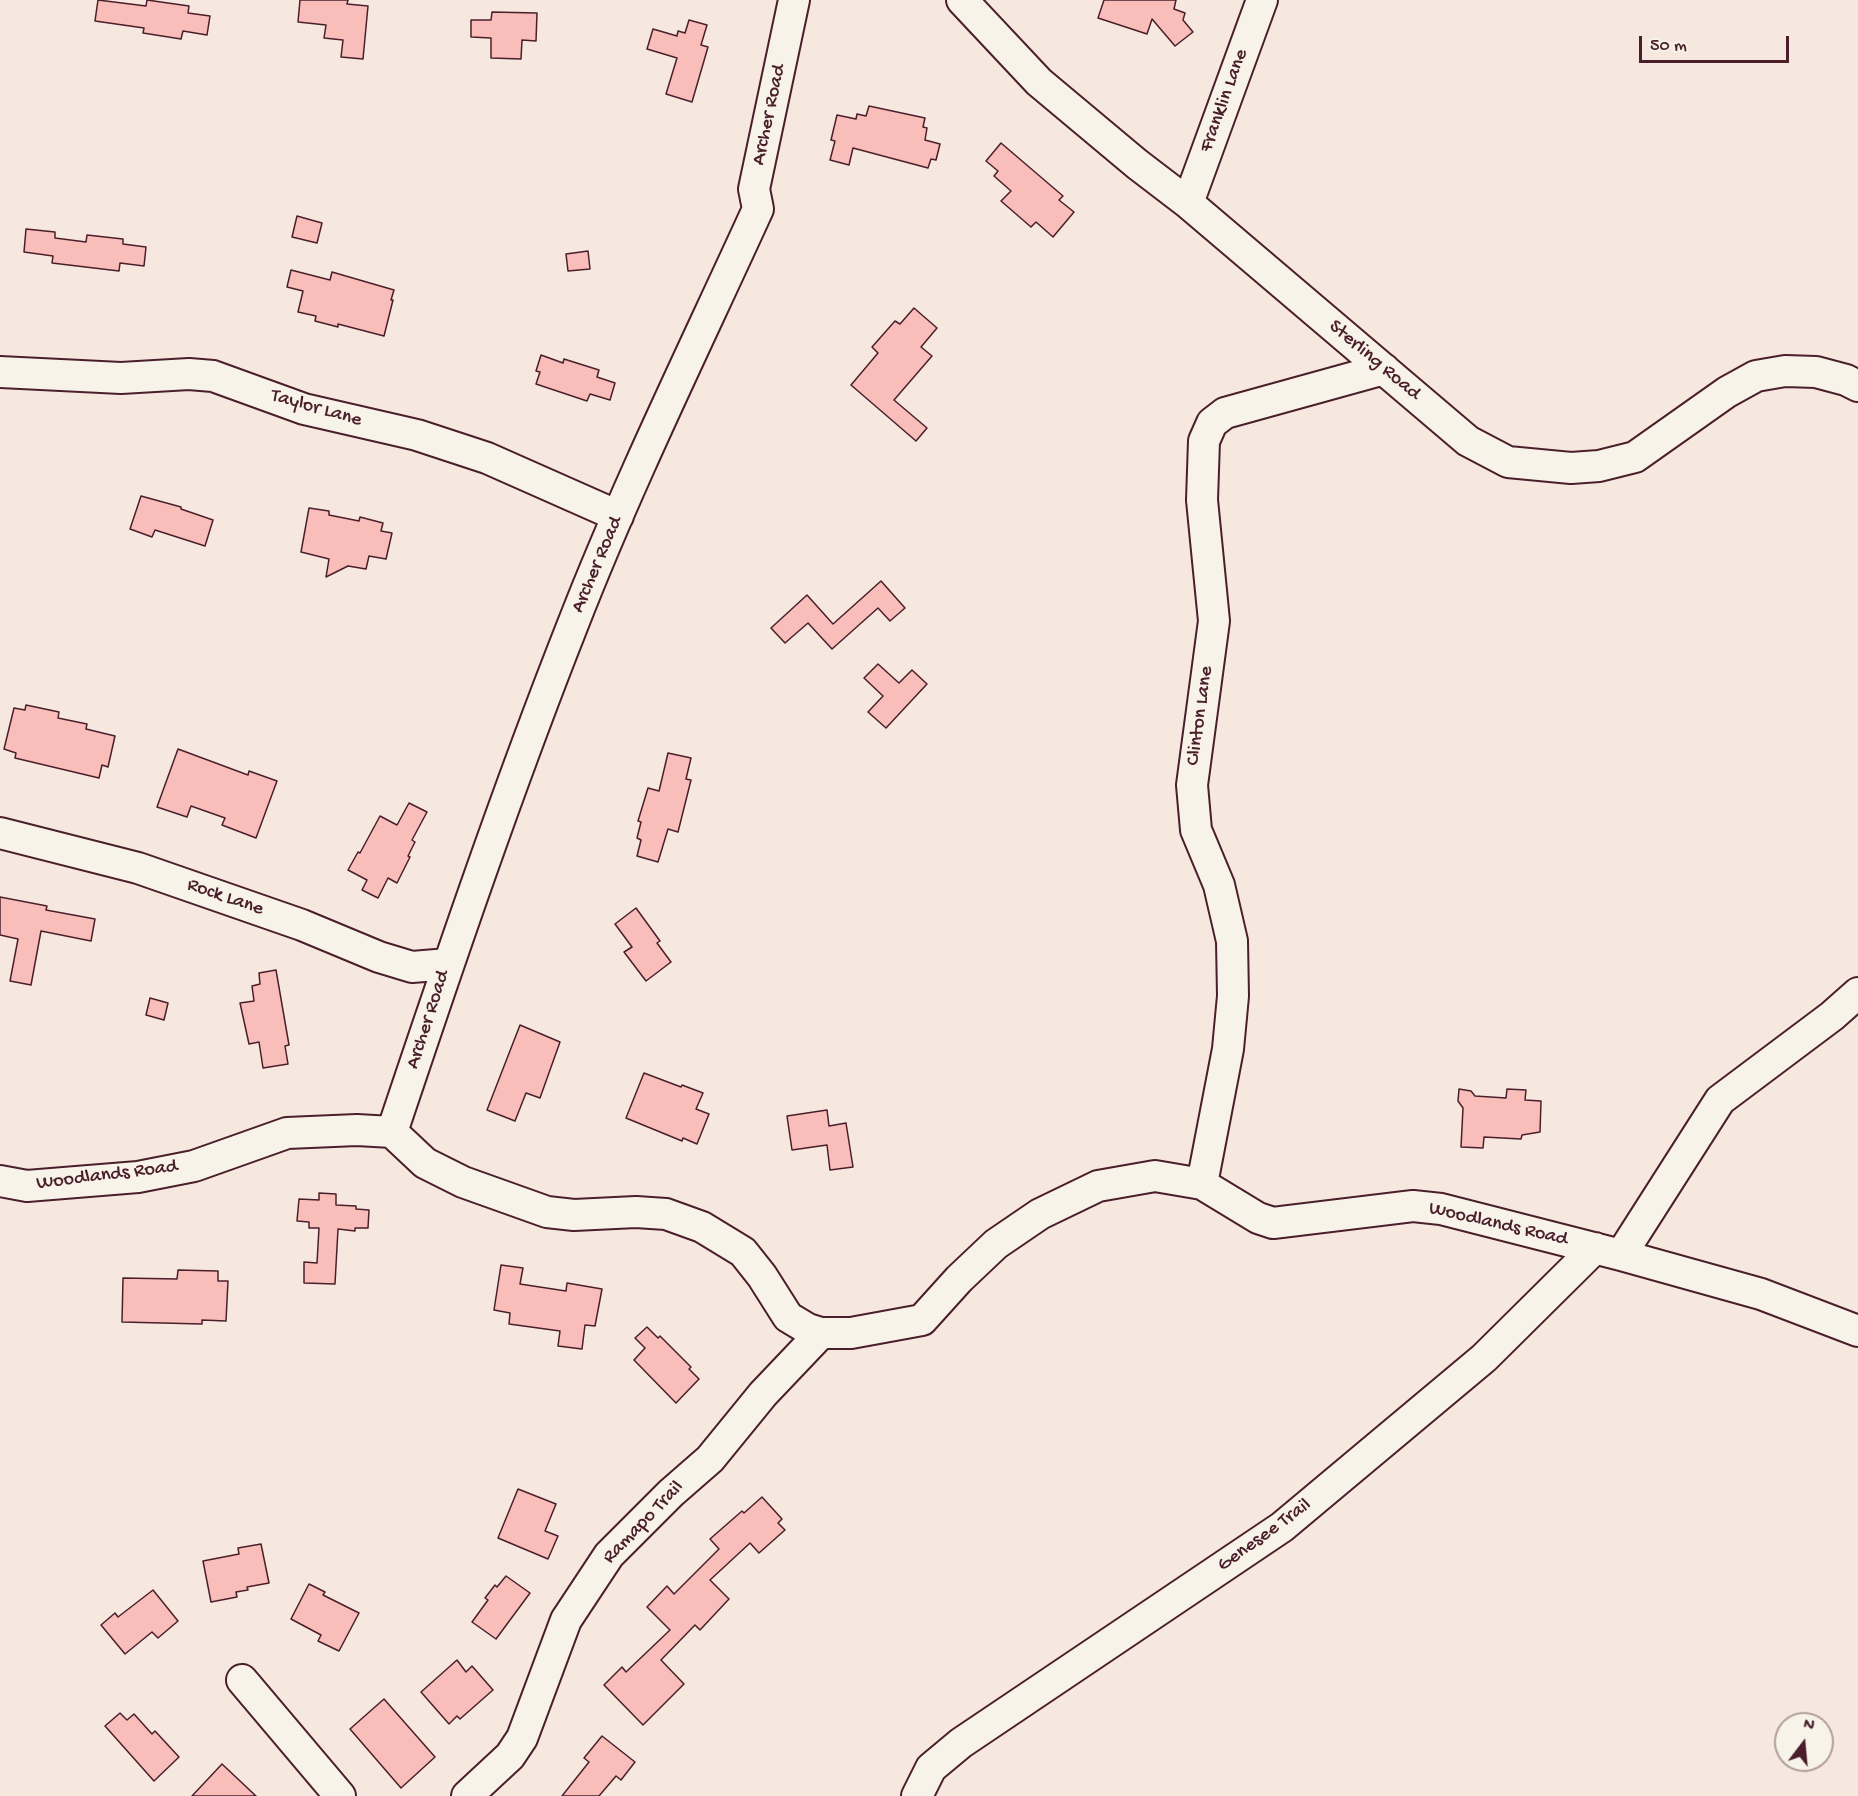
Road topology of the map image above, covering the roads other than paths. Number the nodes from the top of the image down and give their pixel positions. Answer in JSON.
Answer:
{"nodes":[{"id":1,"x":794,"y":0,"type":"edge"},
{"id":2,"x":962,"y":0,"type":"edge"},
{"id":3,"x":1262,"y":0,"type":"edge"},
{"id":4,"x":1188,"y":203,"type":"junction"},
{"id":5,"x":1384,"y":369,"type":"junction"},
{"id":6,"x":0,"y":372,"type":"edge"},
{"id":7,"x":1858,"y":386,"type":"edge"},
{"id":8,"x":618,"y":516,"type":"junction"},
{"id":9,"x":0,"y":833,"type":"edge"},
{"id":10,"x":448,"y":964,"type":"junction"},
{"id":11,"x":1858,"y":993,"type":"edge"},
{"id":12,"x":392,"y":1132,"type":"junction"},
{"id":13,"x":0,"y":1181,"type":"edge"},
{"id":14,"x":1203,"y":1184,"type":"junction"},
{"id":15,"x":1608,"y":1251,"type":"junction"},
{"id":16,"x":1858,"y":1331,"type":"edge"},
{"id":17,"x":821,"y":1333,"type":"junction"},
{"id":18,"x":242,"y":1680,"type":"dead end"},
{"id":19,"x":340,"y":1796,"type":"edge"},
{"id":20,"x":466,"y":1796,"type":"edge"},
{"id":21,"x":917,"y":1796,"type":"edge"}],
"edges":[{"from":1,"to":8,"type":"street","name":"Archer Road"},
{"from":2,"to":4,"type":"street","name":"Sterling Road"},
{"from":3,"to":4,"type":"street","name":"Franklin Lane"},
{"from":4,"to":5,"type":"street","name":"Sterling Road"},
{"from":5,"to":7,"type":"street","name":"Sterling Road"},
{"from":5,"to":14,"type":"street","name":"Clinton Lane"},
{"from":6,"to":8,"type":"street","name":"Taylor Lane"},
{"from":8,"to":10,"type":"street","name":"Archer Road"},
{"from":9,"to":10,"type":"street","name":"Rock Lane"},
{"from":10,"to":12,"type":"street","name":"Archer Road"},
{"from":11,"to":15,"type":"street"},
{"from":12,"to":13,"type":"street","name":"Woodlands Road"},
{"from":12,"to":17,"type":"street","name":"Woodlands Road"},
{"from":14,"to":15,"type":"street","name":"Woodlands Road"},
{"from":14,"to":17,"type":"street","name":"Woodlands Road"},
{"from":15,"to":16,"type":"street","name":"Woodlands Road"},
{"from":15,"to":21,"type":"street","name":"Genesee Trail"},
{"from":17,"to":20,"type":"street","name":"Ramapo Trail"},
{"from":18,"to":19,"type":"street"}]}
